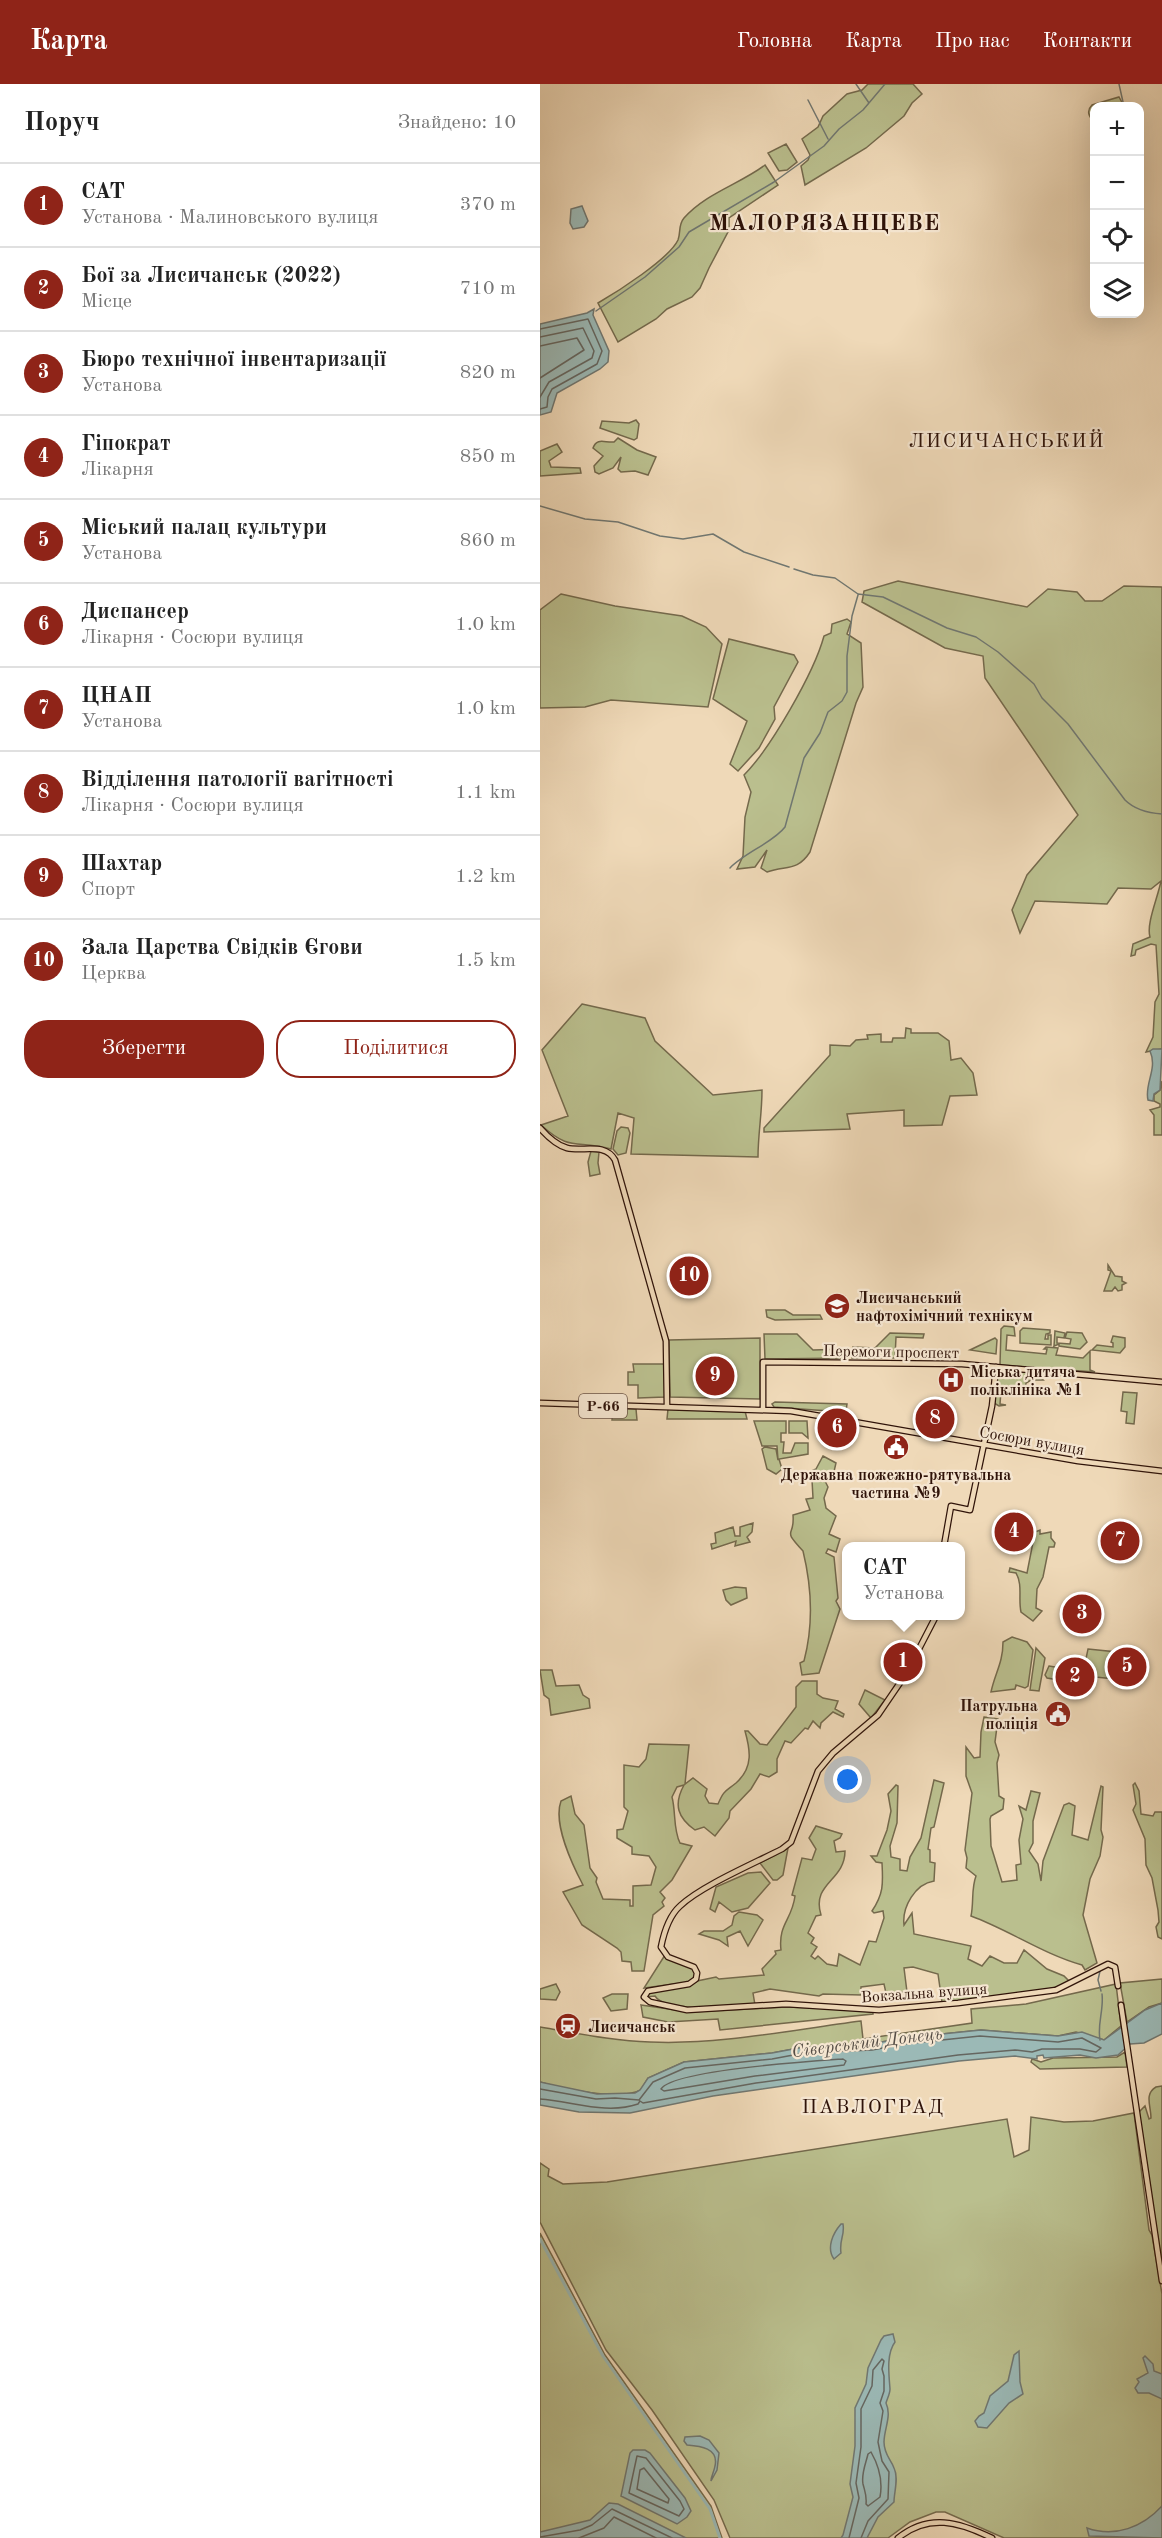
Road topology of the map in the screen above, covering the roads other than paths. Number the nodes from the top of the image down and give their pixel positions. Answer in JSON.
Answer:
{"nodes":[{"id":1,"x":540,"y":1128,"type":"edge"},
{"id":2,"x":996,"y":1367,"type":"junction"},
{"id":3,"x":1162,"y":1382,"type":"edge"},
{"id":4,"x":540,"y":1403,"type":"edge"},
{"id":5,"x":667,"y":1407,"type":"junction"},
{"id":6,"x":763,"y":1410,"type":"junction"},
{"id":7,"x":982,"y":1444,"type":"junction"},
{"id":8,"x":1162,"y":1472,"type":"edge"},
{"id":9,"x":945,"y":1542,"type":"edge"},
{"id":10,"x":934,"y":1620,"type":"edge"},
{"id":11,"x":1118,"y":1986,"type":"dead end"},
{"id":12,"x":1121,"y":2005,"type":"dead end"},
{"id":13,"x":1162,"y":2281,"type":"edge"},
{"id":14,"x":898,"y":2538,"type":"edge"},
{"id":15,"x":992,"y":2538,"type":"edge"}],
"edges":[{"from":1,"to":5,"type":"main road"},
{"from":2,"to":3,"type":"main road","name":"Перемоги проспект"},
{"from":2,"to":6,"type":"main road","name":"Перемоги проспект"},
{"from":2,"to":7,"type":"main road"},
{"from":4,"to":5,"type":"main road","name":"Сосюри вулиця","number":"Р-66"},
{"from":5,"to":6,"type":"main road","name":"Сосюри вулиця","number":"Р-66"},
{"from":6,"to":7,"type":"main road","name":"Сосюри вулиця","number":"Р-66"},
{"from":7,"to":8,"type":"main road","name":"Сосюри вулиця","number":"Р-66"},
{"from":7,"to":9,"type":"main road"},
{"from":10,"to":11,"type":"main road","name":"Вокзальна вулиця"},
{"from":12,"to":13,"type":"main road"},
{"from":14,"to":15,"type":"main road"}]}
